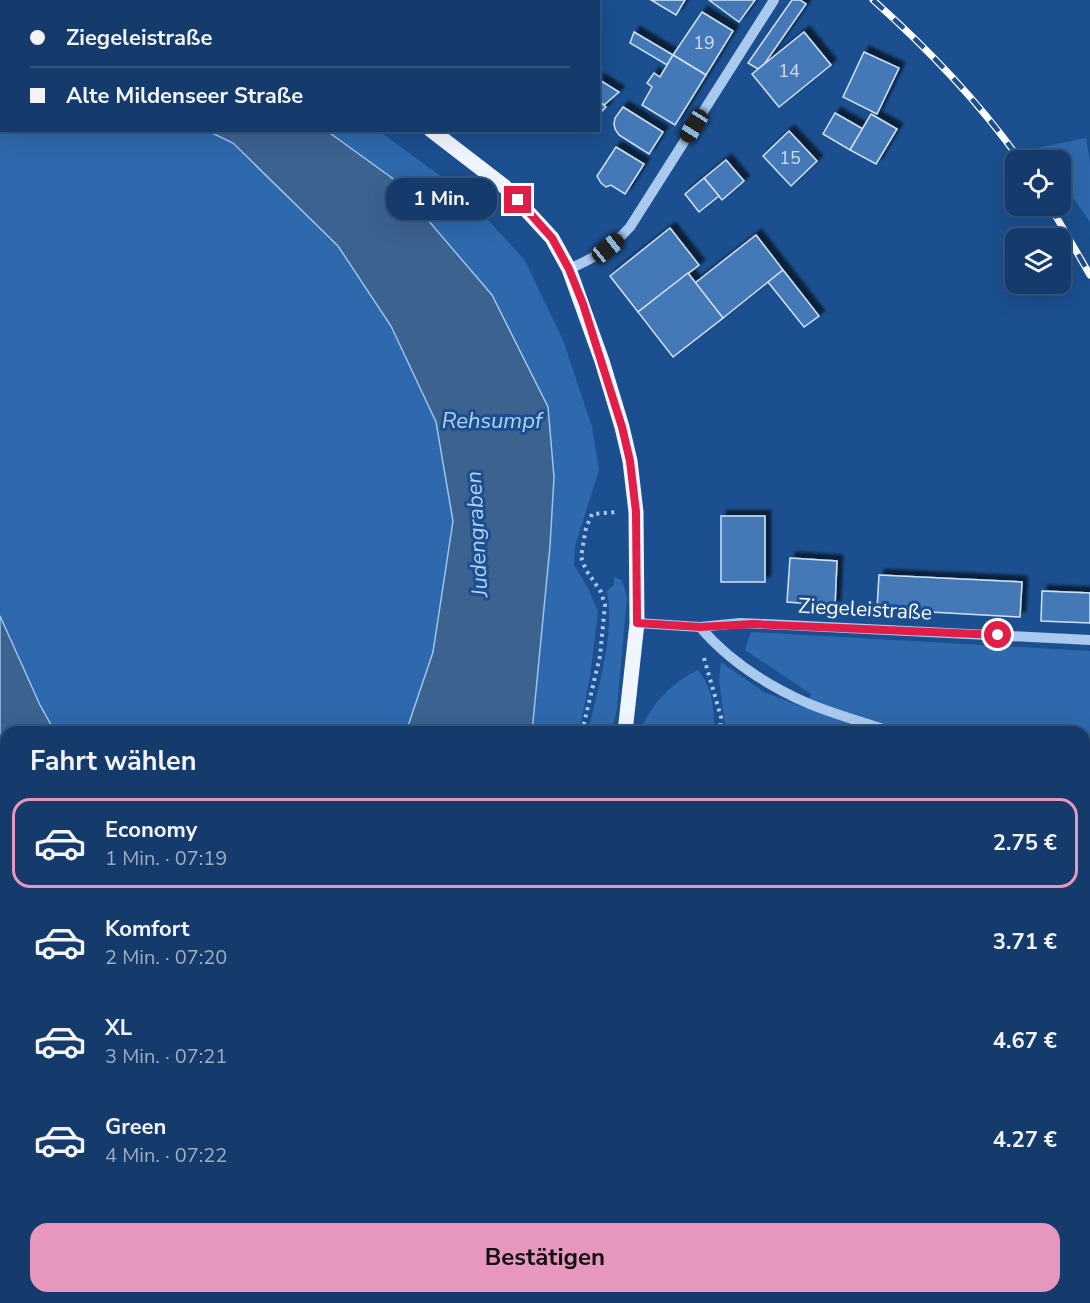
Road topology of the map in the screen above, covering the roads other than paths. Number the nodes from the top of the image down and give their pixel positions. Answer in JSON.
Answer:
{"nodes":[{"id":1,"x":774,"y":0,"type":"edge"},
{"id":2,"x":434,"y":132,"type":"edge"},
{"id":3,"x":569,"y":269,"type":"junction"},
{"id":4,"x":637,"y":623,"type":"junction"},
{"id":5,"x":700,"y":627,"type":"junction"},
{"id":6,"x":1090,"y":640,"type":"edge"},
{"id":7,"x":626,"y":726,"type":"edge"},
{"id":8,"x":874,"y":726,"type":"edge"}],
"edges":[{"from":1,"to":3,"type":"street"},
{"from":2,"to":3,"type":"main road"},
{"from":3,"to":4,"type":"main road"},
{"from":4,"to":5,"type":"street","name":"Ziegeleistraße"},
{"from":4,"to":7,"type":"main road"},
{"from":5,"to":6,"type":"street","name":"Ziegeleistraße"},
{"from":5,"to":8,"type":"street"}]}
